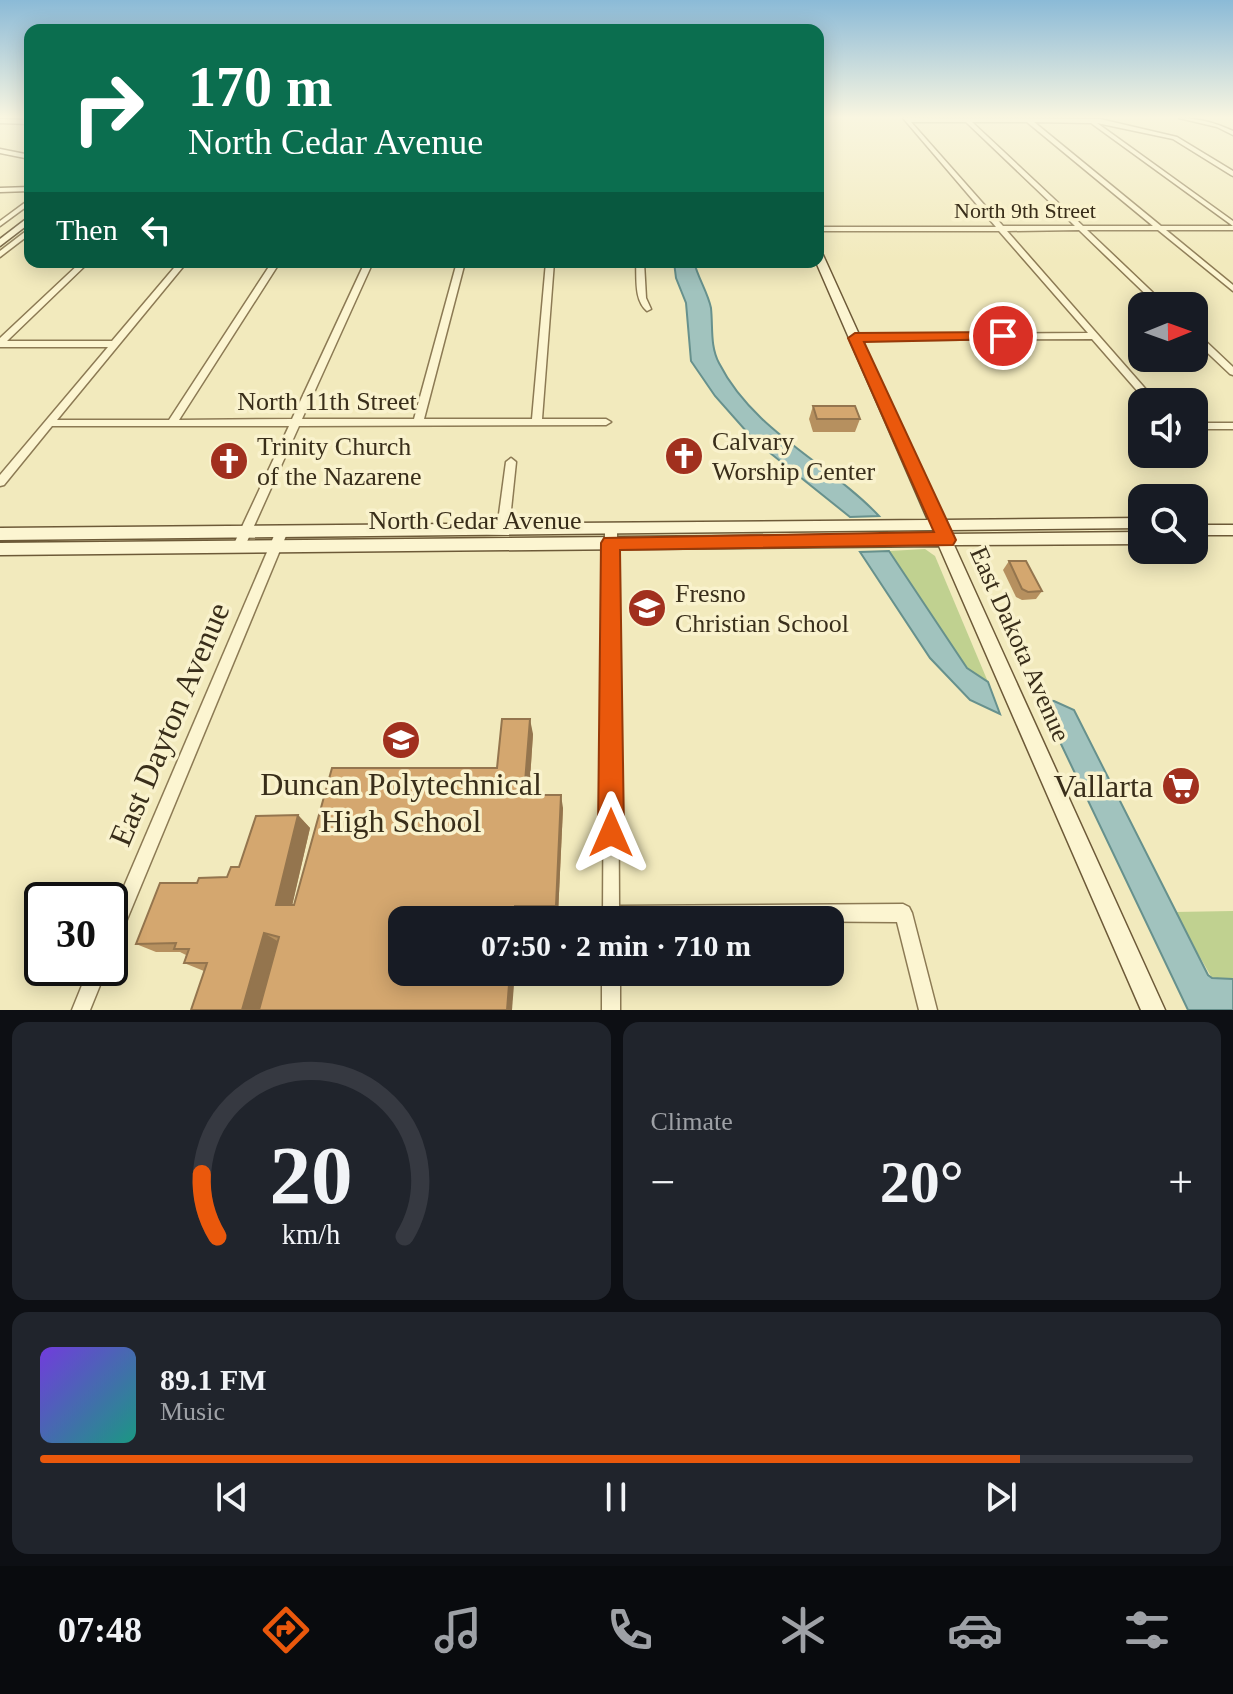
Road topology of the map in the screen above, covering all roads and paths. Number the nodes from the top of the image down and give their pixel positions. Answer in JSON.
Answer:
{"nodes":[{"id":1,"x":945,"y":165,"type":"edge"},
{"id":2,"x":1014,"y":165,"type":"edge"},
{"id":3,"x":1084,"y":165,"type":"edge"},
{"id":4,"x":1150,"y":165,"type":"edge"},
{"id":5,"x":24,"y":189,"type":"edge"},
{"id":6,"x":0,"y":190,"type":"edge"},
{"id":7,"x":24,"y":206,"type":"edge"},
{"id":8,"x":24,"y":215,"type":"edge"},
{"id":9,"x":0,"y":224,"type":"edge"},
{"id":10,"x":12,"y":224,"type":"junction"},
{"id":11,"x":24,"y":224,"type":"edge"},
{"id":12,"x":1233,"y":226,"type":"edge"},
{"id":13,"x":24,"y":227,"type":"edge"},
{"id":14,"x":24,"y":228,"type":"edge"},
{"id":15,"x":999,"y":228,"type":"junction"},
{"id":16,"x":1080,"y":228,"type":"junction"},
{"id":17,"x":1160,"y":228,"type":"junction"},
{"id":18,"x":824,"y":229,"type":"edge"},
{"id":19,"x":0,"y":234,"type":"edge"},
{"id":20,"x":0,"y":243,"type":"edge"},
{"id":21,"x":0,"y":255,"type":"edge"},
{"id":22,"x":79,"y":268,"type":"edge"},
{"id":23,"x":178,"y":268,"type":"edge"},
{"id":24,"x":272,"y":268,"type":"edge"},
{"id":25,"x":366,"y":268,"type":"edge"},
{"id":26,"x":459,"y":268,"type":"edge"},
{"id":27,"x":550,"y":268,"type":"edge"},
{"id":28,"x":640,"y":268,"type":"edge"},
{"id":29,"x":824,"y":268,"type":"edge"},
{"id":30,"x":1233,"y":289,"type":"edge"},
{"id":31,"x":1148,"y":292,"type":"edge"},
{"id":32,"x":647,"y":309,"type":"dead end"},
{"id":33,"x":1092,"y":336,"type":"junction"},
{"id":34,"x":855,"y":338,"type":"junction"},
{"id":35,"x":0,"y":344,"type":"edge"},
{"id":36,"x":115,"y":344,"type":"junction"},
{"id":37,"x":1208,"y":348,"type":"edge"},
{"id":38,"x":1233,"y":372,"type":"edge"},
{"id":39,"x":1139,"y":388,"type":"edge"},
{"id":40,"x":418,"y":422,"type":"junction"},
{"id":41,"x":537,"y":422,"type":"junction"},
{"id":42,"x":606,"y":422,"type":"dead end"},
{"id":43,"x":49,"y":423,"type":"junction"},
{"id":44,"x":172,"y":423,"type":"junction"},
{"id":45,"x":295,"y":423,"type":"junction"},
{"id":46,"x":1208,"y":426,"type":"edge"},
{"id":47,"x":1233,"y":426,"type":"edge"},
{"id":48,"x":511,"y":462,"type":"dead end"},
{"id":49,"x":0,"y":482,"type":"edge"},
{"id":50,"x":1233,"y":522,"type":"edge"},
{"id":51,"x":1208,"y":523,"type":"edge"},
{"id":52,"x":1128,"y":524,"type":"edge"},
{"id":53,"x":503,"y":529,"type":"junction"},
{"id":54,"x":1208,"y":530,"type":"edge"},
{"id":55,"x":1233,"y":530,"type":"edge"},
{"id":56,"x":246,"y":531,"type":"junction"},
{"id":57,"x":943,"y":532,"type":"junction"},
{"id":58,"x":611,"y":536,"type":"junction"},
{"id":59,"x":0,"y":537,"type":"edge"},
{"id":60,"x":1233,"y":537,"type":"edge"},
{"id":61,"x":1128,"y":538,"type":"edge"},
{"id":62,"x":1208,"y":538,"type":"edge"},
{"id":63,"x":279,"y":539,"type":"junction"},
{"id":64,"x":239,"y":546,"type":"junction"},
{"id":65,"x":0,"y":549,"type":"edge"},
{"id":66,"x":128,"y":897,"type":"edge"},
{"id":67,"x":611,"y":906,"type":"edge"},
{"id":68,"x":844,"y":914,"type":"edge"},
{"id":69,"x":91,"y":986,"type":"edge"},
{"id":70,"x":611,"y":986,"type":"edge"},
{"id":71,"x":81,"y":1010,"type":"edge"},
{"id":72,"x":611,"y":1010,"type":"edge"},
{"id":73,"x":928,"y":1010,"type":"edge"},
{"id":74,"x":1153,"y":1010,"type":"edge"}],
"edges":[{"from":1,"to":15,"type":"street"},
{"from":2,"to":16,"type":"street"},
{"from":3,"to":17,"type":"street"},
{"from":4,"to":12,"type":"street"},
{"from":5,"to":6,"type":"street"},
{"from":7,"to":9,"type":"street"},
{"from":8,"to":10,"type":"main road"},
{"from":9,"to":10,"type":"street"},
{"from":10,"to":11,"type":"street"},
{"from":10,"to":19,"type":"main road"},
{"from":12,"to":17,"type":"street","name":"North 9th Street"},
{"from":13,"to":20,"type":"main road"},
{"from":14,"to":21,"type":"street"},
{"from":15,"to":16,"type":"street","name":"North 9th Street"},
{"from":15,"to":18,"type":"street","name":"North 9th Street"},
{"from":15,"to":33,"type":"street"},
{"from":16,"to":17,"type":"street","name":"North 9th Street"},
{"from":16,"to":31,"type":"street"},
{"from":17,"to":30,"type":"street"},
{"from":22,"to":35,"type":"street"},
{"from":23,"to":36,"type":"street"},
{"from":24,"to":44,"type":"street"},
{"from":25,"to":45,"type":"street"},
{"from":26,"to":40,"type":"street"},
{"from":27,"to":41,"type":"street"},
{"from":28,"to":32,"type":"street"},
{"from":29,"to":34,"type":"main road","name":"East Dakota Avenue"},
{"from":33,"to":34,"type":"street"},
{"from":33,"to":39,"type":"street"},
{"from":34,"to":57,"type":"main road","name":"East Dakota Avenue"},
{"from":35,"to":36,"type":"street"},
{"from":36,"to":43,"type":"street"},
{"from":37,"to":38,"type":"street"},
{"from":40,"to":41,"type":"street","name":"North 11th Street"},
{"from":40,"to":45,"type":"street","name":"North 11th Street"},
{"from":41,"to":42,"type":"street","name":"North 11th Street"},
{"from":43,"to":44,"type":"street","name":"North 11th Street"},
{"from":43,"to":49,"type":"street"},
{"from":44,"to":45,"type":"street","name":"North 11th Street"},
{"from":45,"to":56,"type":"street"},
{"from":46,"to":47,"type":"street"},
{"from":48,"to":53,"type":"street"},
{"from":50,"to":51,"type":"main road"},
{"from":52,"to":57,"type":"main road","name":"North Cedar Avenue"},
{"from":53,"to":58,"type":"main road","name":"North Cedar Avenue"},
{"from":53,"to":63,"type":"main road","name":"North Cedar Avenue"},
{"from":54,"to":55,"type":"main road"},
{"from":56,"to":59,"type":"main road","name":"North Cedar Avenue"},
{"from":56,"to":63,"type":"main road","name":"North Cedar Avenue"},
{"from":56,"to":64,"type":"street"},
{"from":57,"to":58,"type":"main road","name":"North Cedar Avenue"},
{"from":57,"to":61,"type":"main road","name":"North Cedar Avenue"},
{"from":57,"to":74,"type":"main road","name":"East Dakota Avenue"},
{"from":58,"to":63,"type":"main road","name":"North Cedar Avenue"},
{"from":58,"to":67,"type":"street"},
{"from":60,"to":62,"type":"main road"},
{"from":63,"to":64,"type":"main road","name":"North Cedar Avenue"},
{"from":63,"to":66,"type":"street","name":"East Dayton Avenue"},
{"from":64,"to":65,"type":"main road","name":"North Cedar Avenue"},
{"from":68,"to":73,"type":"street"},
{"from":69,"to":71,"type":"street"},
{"from":70,"to":72,"type":"street"}]}
